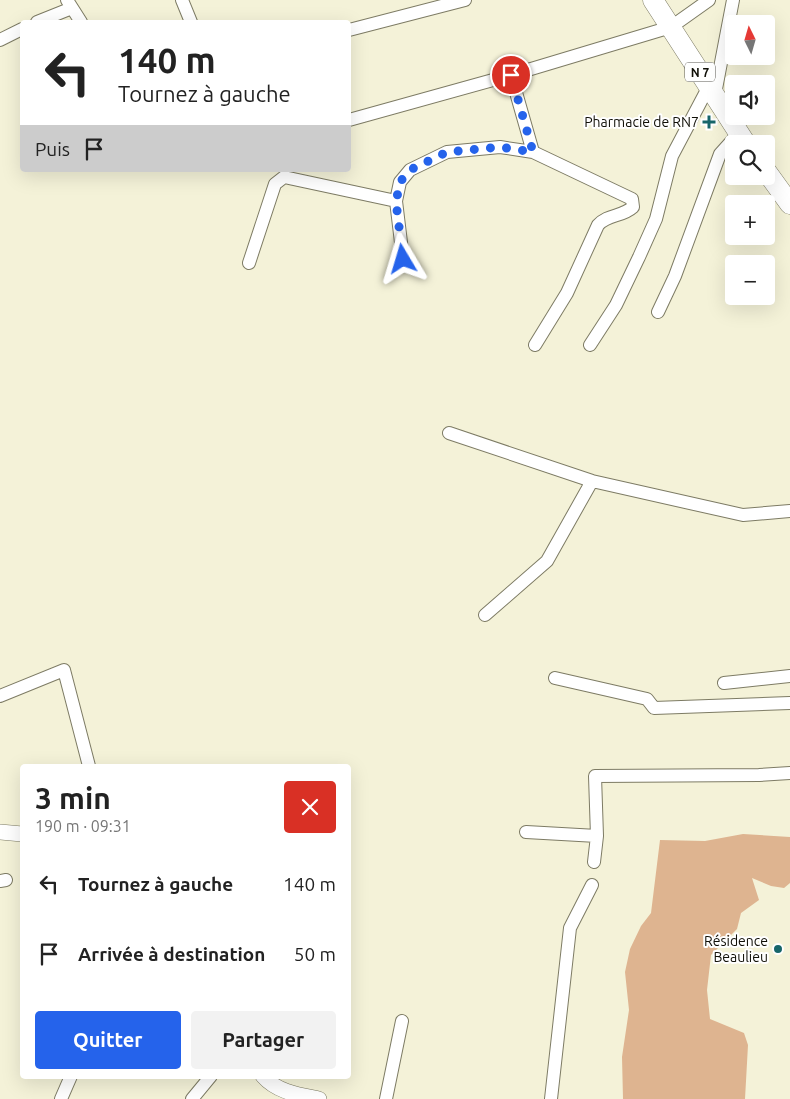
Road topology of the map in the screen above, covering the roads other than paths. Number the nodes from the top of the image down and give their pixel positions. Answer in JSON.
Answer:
{"nodes":[{"id":1,"x":182,"y":0,"type":"edge"},
{"id":2,"x":465,"y":0,"type":"edge"},
{"id":3,"x":653,"y":0,"type":"edge"},
{"id":4,"x":709,"y":0,"type":"edge"},
{"id":5,"x":733,"y":0,"type":"edge"},
{"id":6,"x":69,"y":4,"type":"edge"},
{"id":7,"x":41,"y":20,"type":"edge"},
{"id":8,"x":79,"y":20,"type":"edge"},
{"id":9,"x":189,"y":20,"type":"edge"},
{"id":10,"x":671,"y":27,"type":"junction"},
{"id":11,"x":351,"y":29,"type":"edge"},
{"id":12,"x":20,"y":30,"type":"edge"},
{"id":13,"x":0,"y":40,"type":"edge"},
{"id":14,"x":511,"y":75,"type":"junction"},
{"id":15,"x":712,"y":90,"type":"junction"},
{"id":16,"x":351,"y":119,"type":"edge"},
{"id":17,"x":740,"y":135,"type":"edge"},
{"id":18,"x":725,"y":151,"type":"edge"},
{"id":19,"x":533,"y":152,"type":"junction"},
{"id":20,"x":775,"y":182,"type":"edge"},
{"id":21,"x":789,"y":199,"type":"edge"},
{"id":22,"x":396,"y":202,"type":"junction"},
{"id":23,"x":403,"y":259,"type":"dead end"},
{"id":24,"x":249,"y":263,"type":"dead end"},
{"id":25,"x":658,"y":312,"type":"dead end"},
{"id":26,"x":535,"y":345,"type":"dead end"},
{"id":27,"x":590,"y":345,"type":"dead end"},
{"id":28,"x":449,"y":433,"type":"dead end"},
{"id":29,"x":592,"y":481,"type":"junction"},
{"id":30,"x":790,"y":511,"type":"edge"},
{"id":31,"x":485,"y":615,"type":"dead end"},
{"id":32,"x":790,"y":676,"type":"edge"},
{"id":33,"x":554,"y":678,"type":"dead end"},
{"id":34,"x":724,"y":683,"type":"dead end"},
{"id":35,"x":0,"y":696,"type":"edge"},
{"id":36,"x":790,"y":703,"type":"edge"},
{"id":37,"x":89,"y":764,"type":"edge"},
{"id":38,"x":790,"y":773,"type":"edge"},
{"id":39,"x":0,"y":832,"type":"edge"},
{"id":40,"x":526,"y":832,"type":"dead end"},
{"id":41,"x":20,"y":834,"type":"edge"},
{"id":42,"x":597,"y":836,"type":"junction"},
{"id":43,"x":594,"y":862,"type":"dead end"},
{"id":44,"x":592,"y":885,"type":"dead end"},
{"id":45,"x":402,"y":1021,"type":"dead end"},
{"id":46,"x":70,"y":1079,"type":"edge"},
{"id":47,"x":209,"y":1079,"type":"edge"},
{"id":48,"x":265,"y":1079,"type":"edge"},
{"id":49,"x":61,"y":1099,"type":"edge"},
{"id":50,"x":192,"y":1099,"type":"edge"},
{"id":51,"x":319,"y":1099,"type":"edge"},
{"id":52,"x":386,"y":1099,"type":"edge"},
{"id":53,"x":551,"y":1099,"type":"edge"}],
"edges":[{"from":1,"to":9,"type":"street"},
{"from":2,"to":11,"type":"street"},
{"from":3,"to":10,"type":"main road","number":"N 7"},
{"from":4,"to":10,"type":"street"},
{"from":5,"to":15,"type":"street"},
{"from":6,"to":7,"type":"street"},
{"from":6,"to":8,"type":"street"},
{"from":10,"to":14,"type":"street"},
{"from":10,"to":15,"type":"main road","number":"N 7"},
{"from":12,"to":13,"type":"street"},
{"from":14,"to":16,"type":"street"},
{"from":14,"to":19,"type":"street"},
{"from":15,"to":17,"type":"main road","number":"N 7"},
{"from":15,"to":27,"type":"street"},
{"from":18,"to":25,"type":"street"},
{"from":19,"to":22,"type":"street"},
{"from":19,"to":26,"type":"street"},
{"from":20,"to":21,"type":"main road"},
{"from":22,"to":23,"type":"street"},
{"from":22,"to":24,"type":"street"},
{"from":28,"to":29,"type":"street"},
{"from":29,"to":30,"type":"street"},
{"from":29,"to":31,"type":"street"},
{"from":32,"to":34,"type":"street"},
{"from":33,"to":36,"type":"street"},
{"from":35,"to":37,"type":"street"},
{"from":38,"to":42,"type":"street"},
{"from":39,"to":41,"type":"street"},
{"from":40,"to":42,"type":"street"},
{"from":42,"to":43,"type":"street"},
{"from":44,"to":53,"type":"street"},
{"from":45,"to":52,"type":"street"},
{"from":46,"to":49,"type":"street"},
{"from":47,"to":50,"type":"street"},
{"from":48,"to":51,"type":"street"}]}
